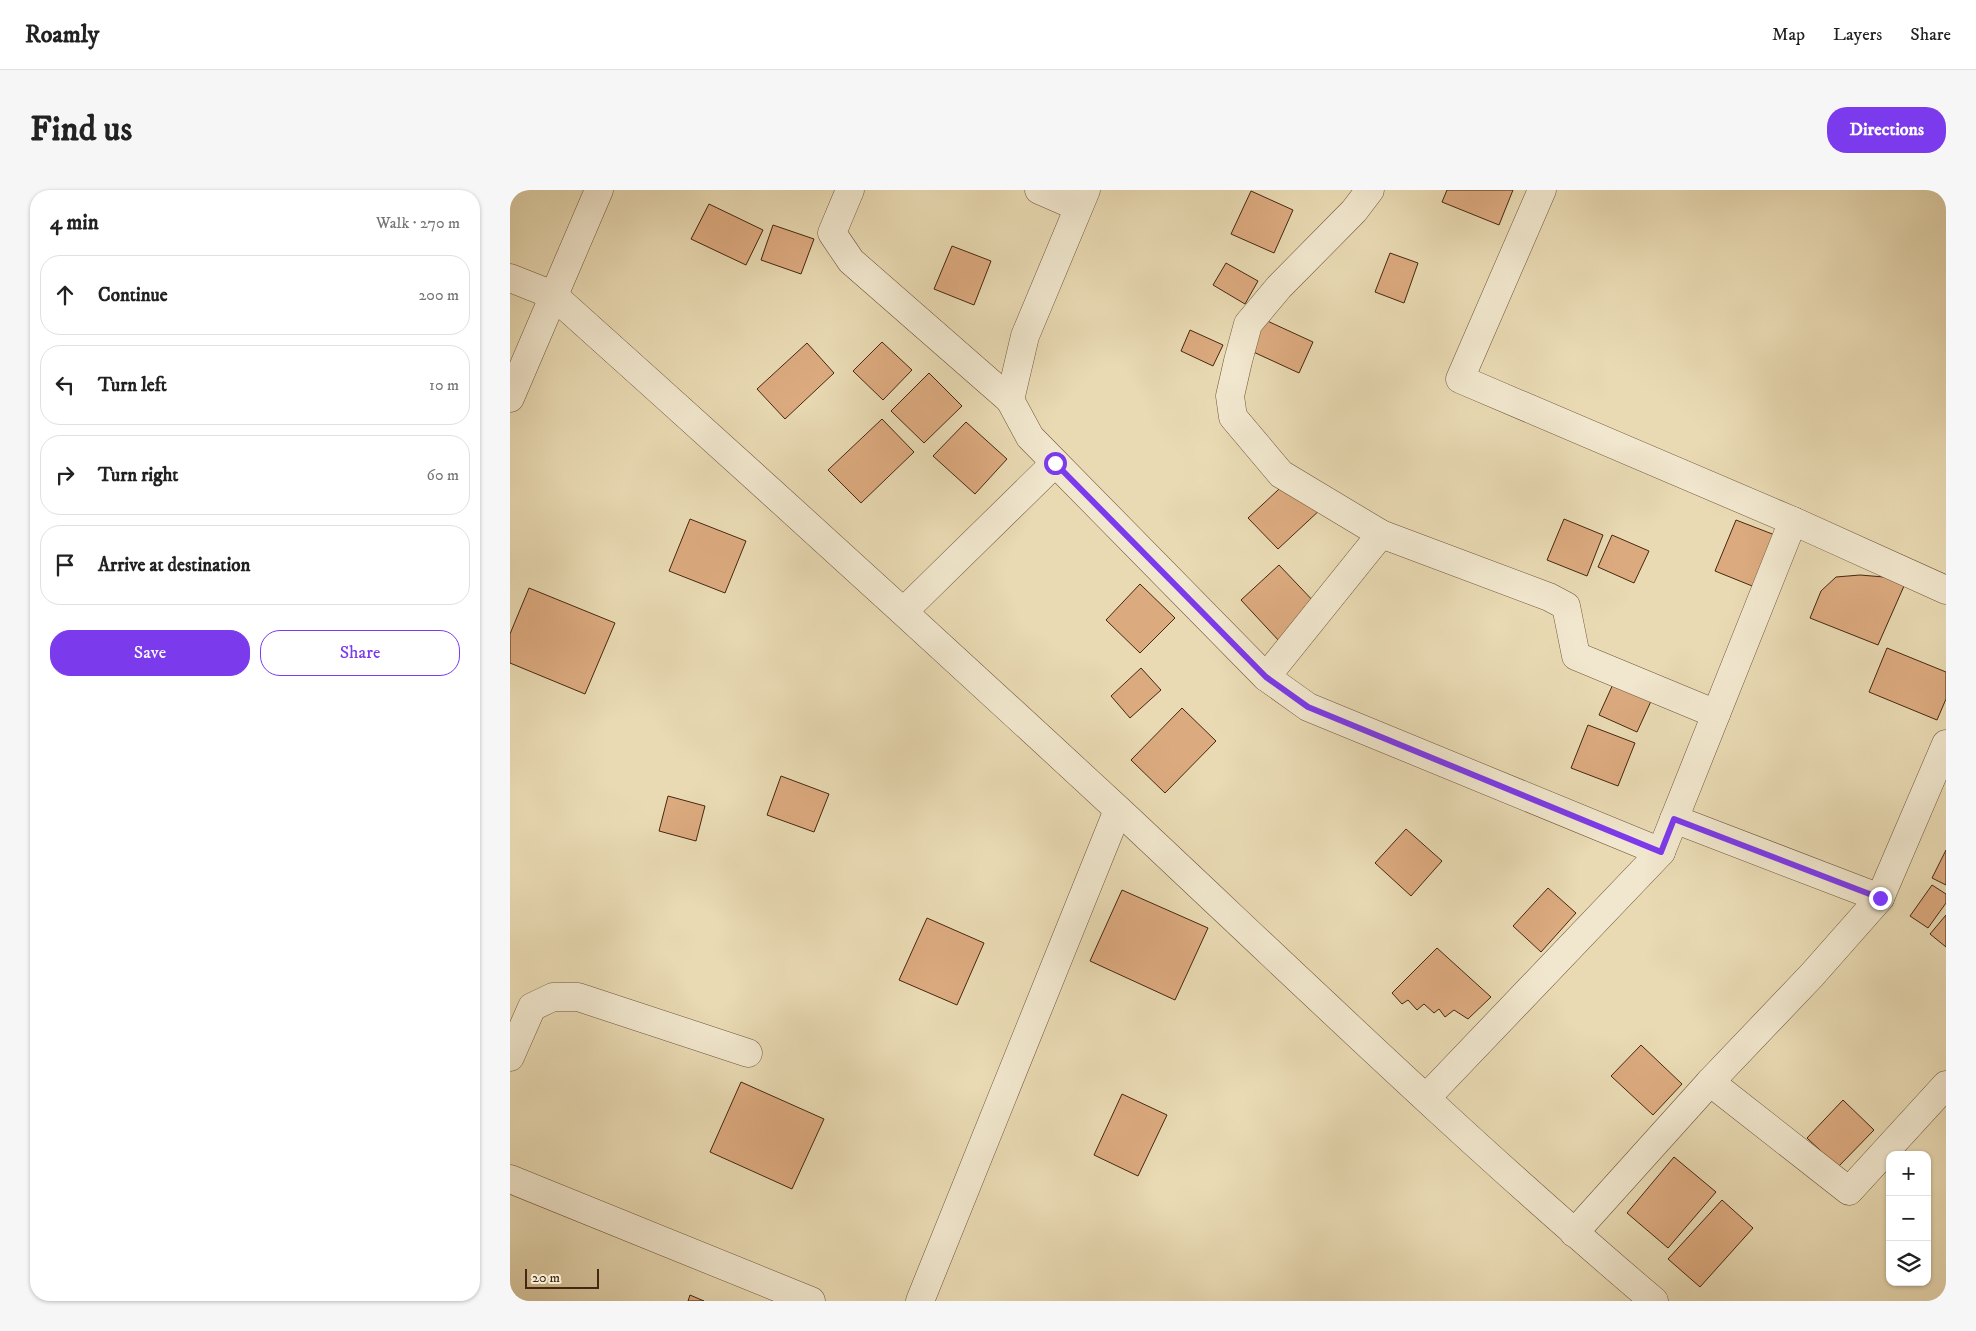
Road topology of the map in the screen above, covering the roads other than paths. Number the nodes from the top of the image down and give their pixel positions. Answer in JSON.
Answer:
{"nodes":[{"id":1,"x":599,"y":190,"type":"edge"},
{"id":2,"x":850,"y":190,"type":"edge"},
{"id":3,"x":1039,"y":190,"type":"edge"},
{"id":4,"x":1370,"y":190,"type":"edge"},
{"id":5,"x":1542,"y":190,"type":"edge"},
{"id":6,"x":1082,"y":199,"type":"edge"},
{"id":7,"x":510,"y":278,"type":"edge"},
{"id":8,"x":553,"y":295,"type":"junction"},
{"id":9,"x":510,"y":398,"type":"edge"},
{"id":10,"x":1010,"y":400,"type":"junction"},
{"id":11,"x":1055,"y":463,"type":"junction"},
{"id":12,"x":1793,"y":521,"type":"junction"},
{"id":13,"x":1381,"y":534,"type":"junction"},
{"id":14,"x":1946,"y":590,"type":"edge"},
{"id":15,"x":904,"y":611,"type":"junction"},
{"id":16,"x":1266,"y":677,"type":"junction"},
{"id":17,"x":1716,"y":714,"type":"junction"},
{"id":18,"x":1944,"y":757,"type":"edge"},
{"id":19,"x":1118,"y":810,"type":"junction"},
{"id":20,"x":1674,"y":819,"type":"junction"},
{"id":21,"x":1661,"y":852,"type":"junction"},
{"id":22,"x":1880,"y":898,"type":"junction"},
{"id":23,"x":748,"y":1053,"type":"dead end"},
{"id":24,"x":510,"y":1057,"type":"edge"},
{"id":25,"x":1710,"y":1082,"type":"junction"},
{"id":26,"x":1946,"y":1085,"type":"edge"},
{"id":27,"x":1426,"y":1098,"type":"junction"},
{"id":28,"x":510,"y":1179,"type":"edge"},
{"id":29,"x":1574,"y":1233,"type":"junction"},
{"id":30,"x":810,"y":1301,"type":"edge"},
{"id":31,"x":920,"y":1301,"type":"edge"},
{"id":32,"x":1654,"y":1301,"type":"edge"}],
"edges":[{"from":1,"to":8,"type":"street"},
{"from":2,"to":10,"type":"street"},
{"from":3,"to":6,"type":"street"},
{"from":4,"to":13,"type":"street"},
{"from":5,"to":12,"type":"street"},
{"from":6,"to":10,"type":"street"},
{"from":7,"to":8,"type":"street"},
{"from":8,"to":9,"type":"street"},
{"from":8,"to":15,"type":"street"},
{"from":10,"to":11,"type":"street"},
{"from":11,"to":15,"type":"street"},
{"from":11,"to":16,"type":"street"},
{"from":12,"to":14,"type":"street"},
{"from":12,"to":17,"type":"street"},
{"from":13,"to":16,"type":"street"},
{"from":13,"to":17,"type":"street"},
{"from":15,"to":19,"type":"street"},
{"from":16,"to":21,"type":"street"},
{"from":17,"to":20,"type":"street"},
{"from":18,"to":22,"type":"street"},
{"from":19,"to":27,"type":"street"},
{"from":19,"to":31,"type":"street"},
{"from":20,"to":21,"type":"street"},
{"from":20,"to":22,"type":"street"},
{"from":21,"to":27,"type":"street"},
{"from":22,"to":25,"type":"street"},
{"from":23,"to":24,"type":"street"},
{"from":25,"to":26,"type":"street"},
{"from":25,"to":29,"type":"street"},
{"from":27,"to":29,"type":"street"},
{"from":28,"to":30,"type":"street"},
{"from":29,"to":32,"type":"street"}]}
